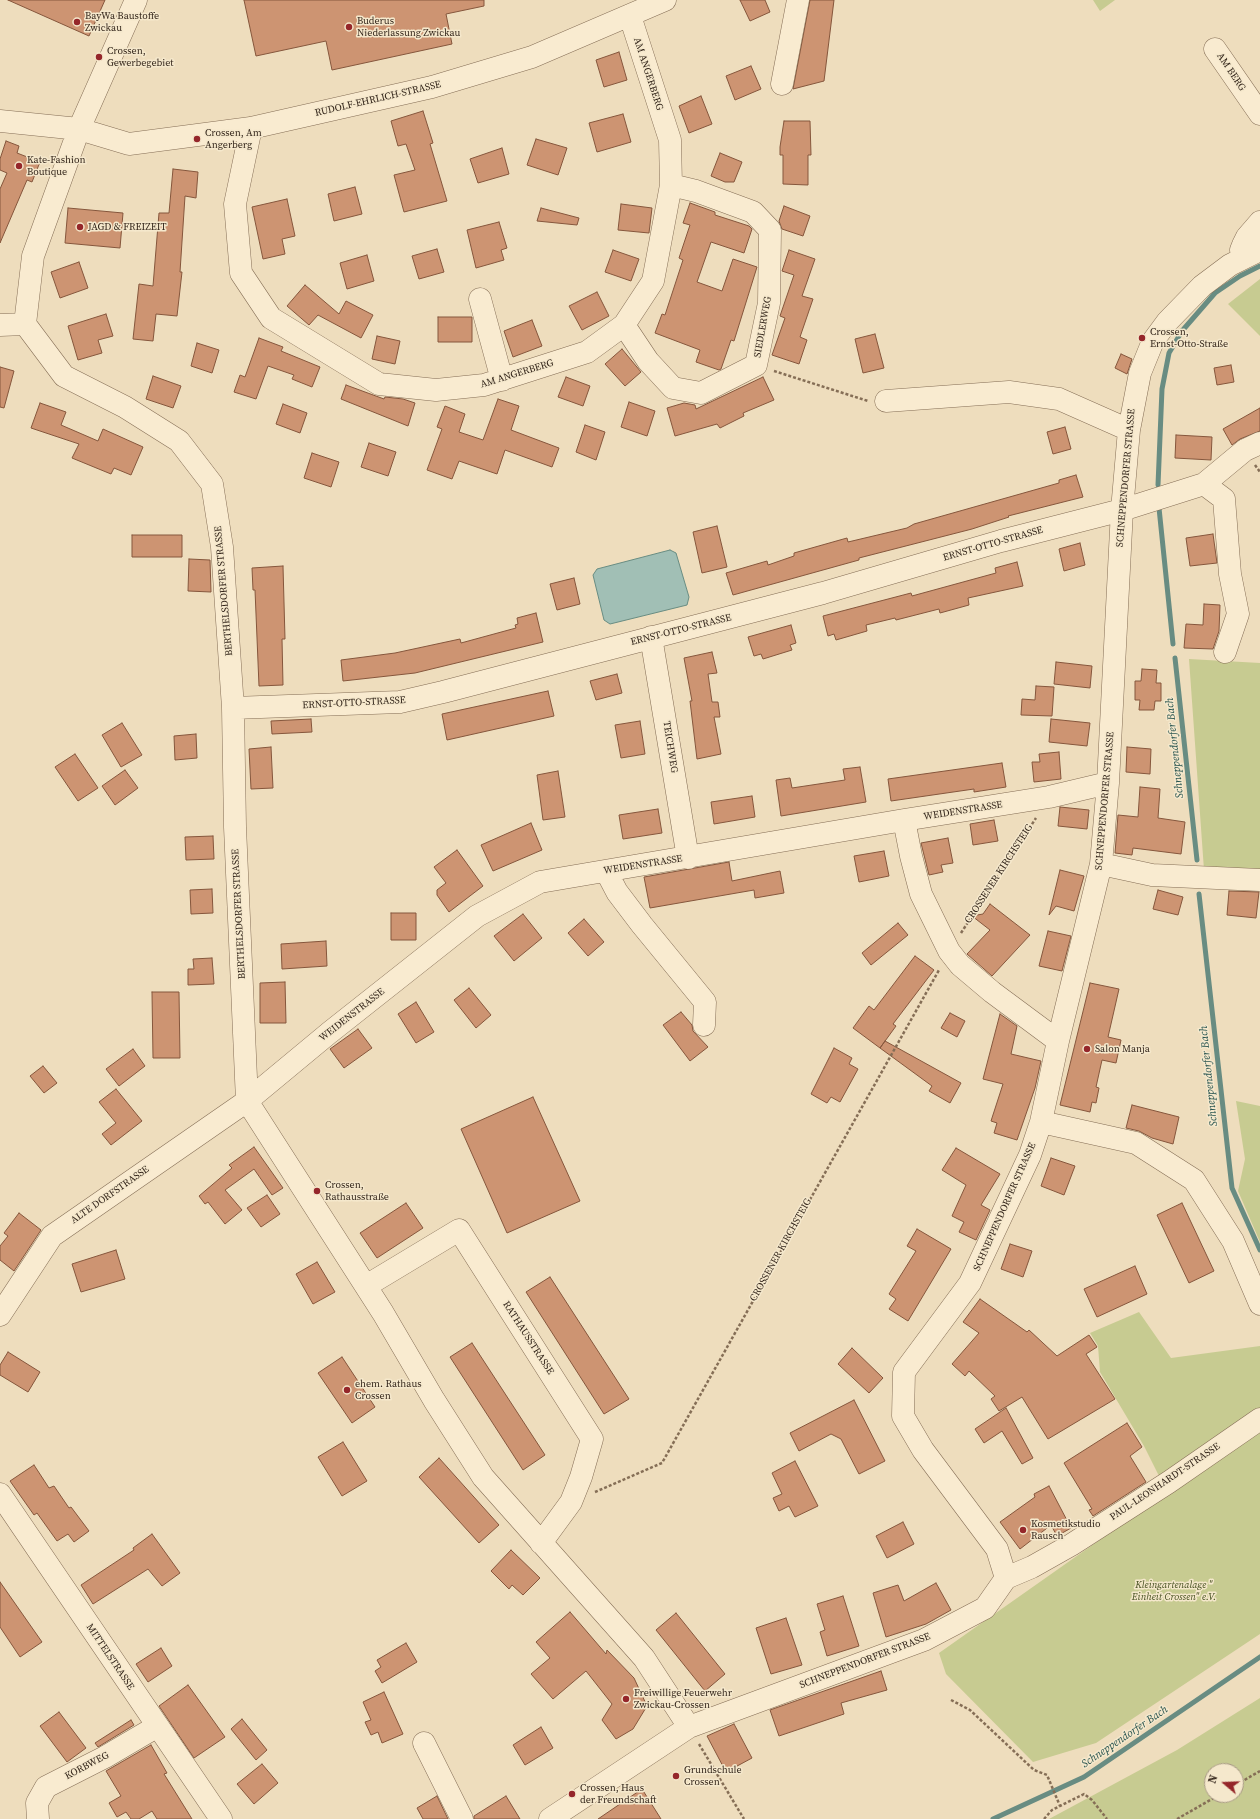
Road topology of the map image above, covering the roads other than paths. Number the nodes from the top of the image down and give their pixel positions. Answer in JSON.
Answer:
{"nodes":[{"id":1,"x":136,"y":0,"type":"edge"},
{"id":2,"x":665,"y":0,"type":"edge"},
{"id":3,"x":798,"y":0,"type":"edge"},
{"id":4,"x":630,"y":16,"type":"junction"},
{"id":5,"x":1215,"y":48,"type":"dead end"},
{"id":6,"x":782,"y":84,"type":"dead end"},
{"id":7,"x":1260,"y":114,"type":"edge"},
{"id":8,"x":0,"y":121,"type":"edge"},
{"id":9,"x":251,"y":128,"type":"junction"},
{"id":10,"x":80,"y":129,"type":"junction"},
{"id":11,"x":671,"y":185,"type":"junction"},
{"id":12,"x":1260,"y":222,"type":"edge"},
{"id":13,"x":1252,"y":254,"type":"edge"},
{"id":14,"x":480,"y":299,"type":"dead end"},
{"id":15,"x":25,"y":324,"type":"junction"},
{"id":16,"x":0,"y":325,"type":"edge"},
{"id":17,"x":624,"y":325,"type":"junction"},
{"id":18,"x":502,"y":380,"type":"junction"},
{"id":19,"x":886,"y":401,"type":"road end"},
{"id":20,"x":1129,"y":430,"type":"junction"},
{"id":21,"x":1260,"y":443,"type":"edge"},
{"id":22,"x":1204,"y":484,"type":"junction"},
{"id":23,"x":1132,"y":507,"type":"junction"},
{"id":24,"x":651,"y":637,"type":"junction"},
{"id":25,"x":1225,"y":652,"type":"dead end"},
{"id":26,"x":233,"y":708,"type":"junction"},
{"id":27,"x":1108,"y":783,"type":"junction"},
{"id":28,"x":904,"y":820,"type":"junction"},
{"id":29,"x":688,"y":858,"type":"junction"},
{"id":30,"x":1101,"y":864,"type":"junction"},
{"id":31,"x":606,"y":871,"type":"junction"},
{"id":32,"x":1260,"y":880,"type":"edge"},
{"id":33,"x":704,"y":1025,"type":"dead end"},
{"id":34,"x":1058,"y":1041,"type":"junction"},
{"id":35,"x":247,"y":1101,"type":"junction"},
{"id":36,"x":1042,"y":1122,"type":"junction"},
{"id":37,"x":366,"y":1286,"type":"junction"},
{"id":38,"x":1260,"y":1304,"type":"edge"},
{"id":39,"x":0,"y":1315,"type":"edge"},
{"id":40,"x":1260,"y":1419,"type":"edge"},
{"id":41,"x":0,"y":1494,"type":"edge"},
{"id":42,"x":541,"y":1543,"type":"junction"},
{"id":43,"x":1006,"y":1578,"type":"junction"},
{"id":44,"x":156,"y":1727,"type":"junction"},
{"id":45,"x":689,"y":1727,"type":"junction"},
{"id":46,"x":424,"y":1743,"type":"dead end"},
{"id":47,"x":38,"y":1819,"type":"edge"},
{"id":48,"x":221,"y":1819,"type":"edge"},
{"id":49,"x":462,"y":1819,"type":"edge"},
{"id":50,"x":550,"y":1819,"type":"edge"}],
"edges":[{"from":1,"to":10,"type":"street"},
{"from":2,"to":4,"type":"street","name":"RUDOLF-EHRLICH-STRASSE"},
{"from":3,"to":6,"type":"street"},
{"from":4,"to":9,"type":"street","name":"RUDOLF-EHRLICH-STRASSE"},
{"from":4,"to":11,"type":"street","name":"AM ANGERBERG"},
{"from":5,"to":7,"type":"street","name":"AM BERG"},
{"from":8,"to":10,"type":"street","name":"RUDOLF-EHRLICH-STRASSE"},
{"from":9,"to":10,"type":"street","name":"RUDOLF-EHRLICH-STRASSE"},
{"from":9,"to":18,"type":"street","name":"AM ANGERBERG"},
{"from":10,"to":15,"type":"street"},
{"from":11,"to":17,"type":"street","name":"AM ANGERBERG"},
{"from":11,"to":17,"type":"street","name":"SIEDLERWEG"},
{"from":12,"to":13,"type":"street"},
{"from":13,"to":20,"type":"street","name":"SCHNEPPENDORFER STRASSE"},
{"from":14,"to":18,"type":"street"},
{"from":15,"to":16,"type":"street"},
{"from":15,"to":26,"type":"street","name":"BERTHELSDORFER STRASSE"},
{"from":17,"to":18,"type":"street","name":"AM ANGERBERG"},
{"from":19,"to":20,"type":"street"},
{"from":20,"to":23,"type":"street","name":"SCHNEPPENDORFER STRASSE"},
{"from":21,"to":22,"type":"street"},
{"from":22,"to":23,"type":"street","name":"ERNST-OTTO-STRASSE"},
{"from":22,"to":25,"type":"street"},
{"from":23,"to":24,"type":"street","name":"ERNST-OTTO-STRASSE"},
{"from":23,"to":27,"type":"street","name":"SCHNEPPENDORFER STRASSE"},
{"from":24,"to":26,"type":"street","name":"ERNST-OTTO-STRASSE"},
{"from":24,"to":29,"type":"street","name":"TEICHWEG"},
{"from":26,"to":35,"type":"street","name":"BERTHELSDORFER STRASSE"},
{"from":27,"to":28,"type":"street","name":"WEIDENSTRASSE"},
{"from":27,"to":30,"type":"street","name":"SCHNEPPENDORFER STRASSE"},
{"from":28,"to":29,"type":"street","name":"WEIDENSTRASSE"},
{"from":28,"to":34,"type":"street"},
{"from":29,"to":31,"type":"street","name":"WEIDENSTRASSE"},
{"from":30,"to":32,"type":"street"},
{"from":30,"to":34,"type":"street","name":"SCHNEPPENDORFER STRASSE"},
{"from":31,"to":33,"type":"street"},
{"from":31,"to":35,"type":"street","name":"WEIDENSTRASSE"},
{"from":34,"to":36,"type":"street","name":"SCHNEPPENDORFER STRASSE"},
{"from":35,"to":37,"type":"street"},
{"from":35,"to":39,"type":"street","name":"ALTE DORFSTRASSE"},
{"from":36,"to":38,"type":"street"},
{"from":36,"to":43,"type":"street","name":"SCHNEPPENDORFER STRASSE"},
{"from":37,"to":42,"type":"street"},
{"from":37,"to":42,"type":"street","name":"RATHAUSSTRASSE"},
{"from":40,"to":43,"type":"street","name":"PAUL-LEONHARDT-STRASSE"},
{"from":41,"to":44,"type":"street","name":"MITTELSTRASSE"},
{"from":42,"to":45,"type":"street"},
{"from":43,"to":45,"type":"street","name":"SCHNEPPENDORFER STRASSE"},
{"from":44,"to":47,"type":"street","name":"KORBWEG"},
{"from":44,"to":48,"type":"street","name":"MITTELSTRASSE"},
{"from":45,"to":50,"type":"street","name":"SCHNEPPENDORFER STRASSE"},
{"from":46,"to":49,"type":"street"}]}
